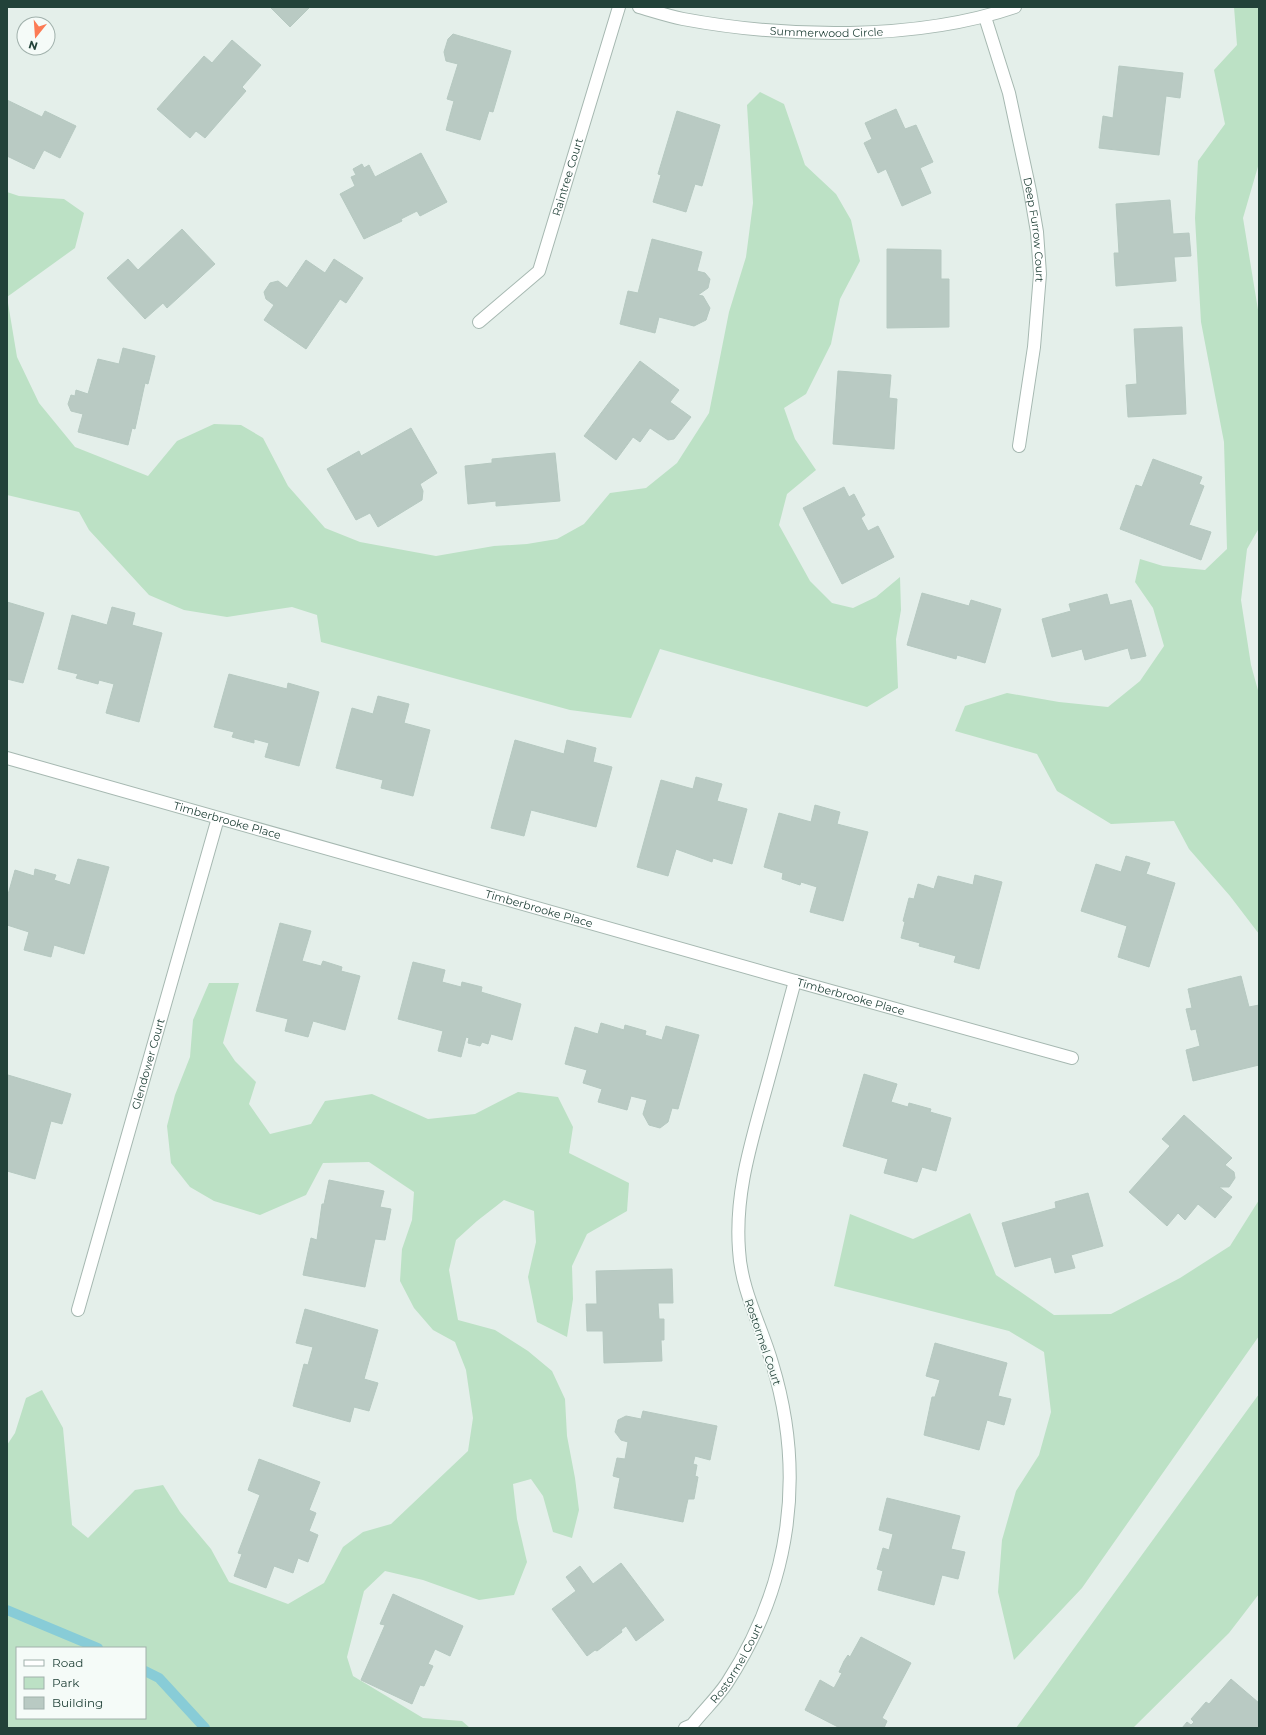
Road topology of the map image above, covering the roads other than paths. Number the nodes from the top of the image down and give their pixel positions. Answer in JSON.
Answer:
{"nodes":[{"id":1,"x":619,"y":7,"type":"edge"},
{"id":2,"x":639,"y":7,"type":"edge"},
{"id":3,"x":1015,"y":7,"type":"edge"},
{"id":4,"x":985,"y":17,"type":"junction"},
{"id":5,"x":478,"y":322,"type":"dead end"},
{"id":6,"x":1019,"y":446,"type":"dead end"},
{"id":7,"x":7,"y":758,"type":"edge"},
{"id":8,"x":218,"y":818,"type":"junction"},
{"id":9,"x":795,"y":981,"type":"junction"},
{"id":10,"x":1072,"y":1058,"type":"dead end"},
{"id":11,"x":78,"y":1310,"type":"dead end"},
{"id":12,"x":686,"y":1728,"type":"edge"}],
"edges":[{"from":1,"to":5,"type":"street","name":"Raintree Court"},
{"from":2,"to":4,"type":"street","name":"Summerwood Circle"},
{"from":3,"to":4,"type":"street","name":"Summerwood Circle"},
{"from":4,"to":6,"type":"street","name":"Deep Furrow Court"},
{"from":7,"to":8,"type":"street","name":"Timberbrooke Place"},
{"from":8,"to":9,"type":"street","name":"Timberbrooke Place"},
{"from":8,"to":11,"type":"street","name":"Glendower Court"},
{"from":9,"to":10,"type":"street","name":"Timberbrooke Place"},
{"from":9,"to":12,"type":"street","name":"Rostormel Court"}]}
